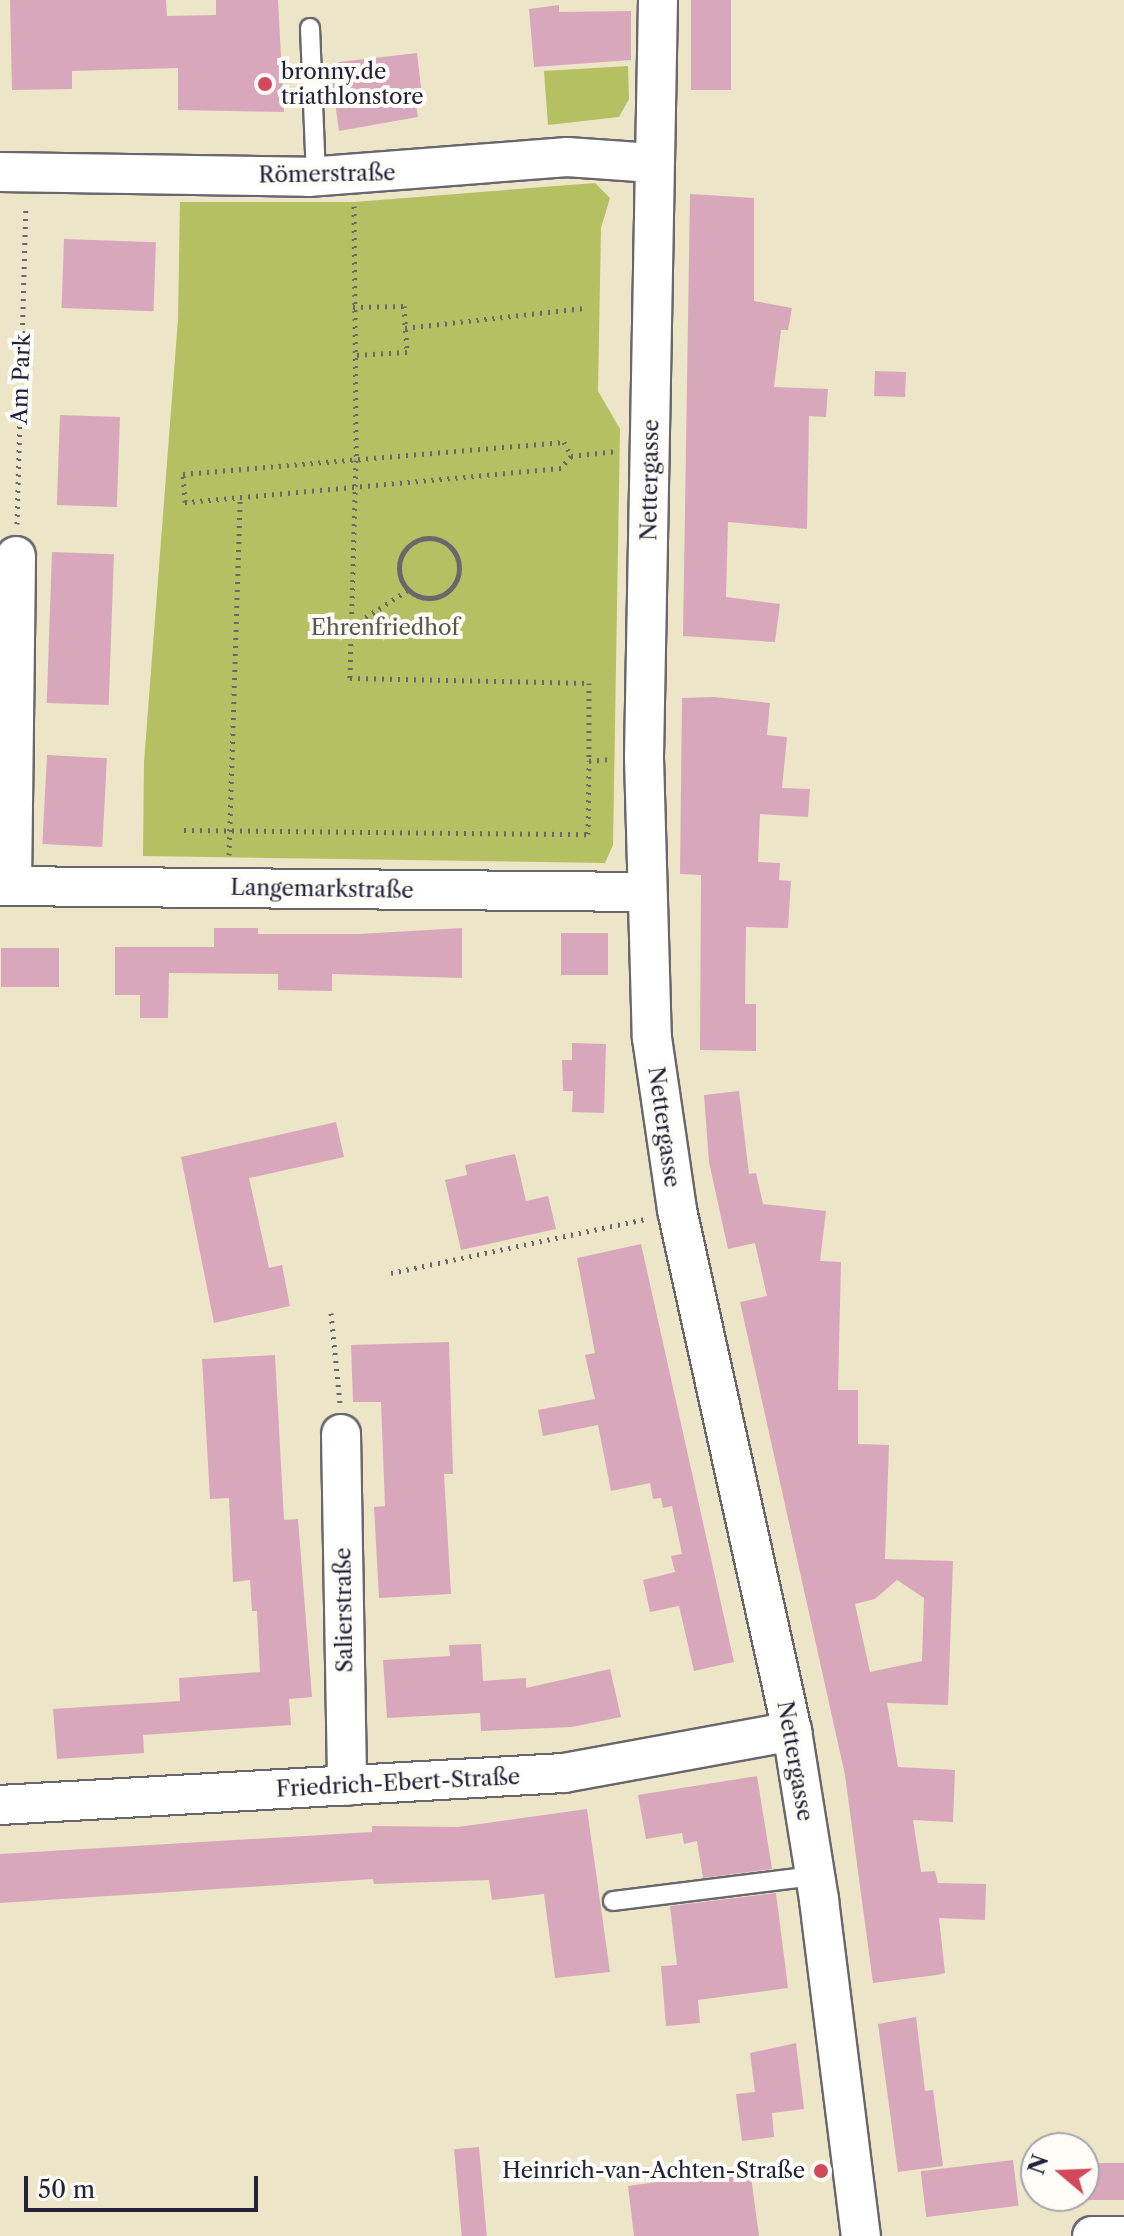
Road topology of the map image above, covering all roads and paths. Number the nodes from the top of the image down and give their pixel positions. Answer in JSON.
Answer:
{"nodes":[{"id":1,"x":658,"y":0,"type":"edge"},
{"id":2,"x":310,"y":28,"type":"dead end"},
{"id":3,"x":653,"y":163,"type":"junction"},
{"id":4,"x":0,"y":172,"type":"edge"},
{"id":5,"x":334,"y":177,"type":"junction"},
{"id":6,"x":26,"y":208,"type":"dead end"},
{"id":7,"x":353,"y":307,"type":"junction"},
{"id":8,"x":582,"y":308,"type":"dead end"},
{"id":9,"x":405,"y":328,"type":"junction"},
{"id":10,"x":355,"y":355,"type":"junction"},
{"id":11,"x":650,"y":450,"type":"junction"},
{"id":12,"x":571,"y":456,"type":"junction"},
{"id":13,"x":356,"y":460,"type":"junction"},
{"id":14,"x":355,"y":487,"type":"junction"},
{"id":15,"x":240,"y":497,"type":"junction"},
{"id":16,"x":16,"y":556,"type":"joint"},
{"id":17,"x":408,"y":590,"type":"junction"},
{"id":18,"x":352,"y":626,"type":"junction"},
{"id":19,"x":7,"y":677,"type":"edge"},
{"id":20,"x":644,"y":758,"type":"junction"},
{"id":21,"x":589,"y":761,"type":"junction"},
{"id":22,"x":184,"y":830,"type":"dead end"},
{"id":23,"x":229,"y":830,"type":"junction"},
{"id":24,"x":6,"y":886,"type":"edge"},
{"id":25,"x":229,"y":888,"type":"junction"},
{"id":26,"x":645,"y":892,"type":"junction"},
{"id":27,"x":677,"y":1210,"type":"junction"},
{"id":28,"x":391,"y":1273,"type":"dead end"},
{"id":29,"x":331,"y":1313,"type":"dead end"},
{"id":30,"x":341,"y":1434,"type":"joint"},
{"id":31,"x":792,"y":1731,"type":"junction"},
{"id":32,"x":347,"y":1786,"type":"junction"},
{"id":33,"x":0,"y":1805,"type":"edge"},
{"id":34,"x":814,"y":1876,"type":"junction"},
{"id":35,"x":613,"y":1901,"type":"dead end"},
{"id":36,"x":861,"y":2236,"type":"edge"},
{"id":37,"x":1092,"y":2236,"type":"edge"},
{"id":38,"x":1124,"y":2236,"type":"edge"}],
"edges":[{"from":1,"to":3,"type":"street","name":"Nettergasse"},
{"from":2,"to":5,"type":"lane"},
{"from":3,"to":5,"type":"street","name":"Römerstraße"},
{"from":3,"to":11,"type":"street","name":"Nettergasse"},
{"from":4,"to":5,"type":"street","name":"Römerstraße"},
{"from":5,"to":7,"type":"path"},
{"from":6,"to":16,"type":"path","name":"Am Park"},
{"from":7,"to":9,"type":"path"},
{"from":7,"to":10,"type":"path"},
{"from":8,"to":9,"type":"path"},
{"from":9,"to":10,"type":"path"},
{"from":10,"to":13,"type":"path"},
{"from":11,"to":12,"type":"path"},
{"from":11,"to":20,"type":"street","name":"Nettergasse"},
{"from":12,"to":13,"type":"path"},
{"from":12,"to":14,"type":"path"},
{"from":13,"to":14,"type":"path"},
{"from":13,"to":15,"type":"path"},
{"from":14,"to":15,"type":"path"},
{"from":14,"to":18,"type":"path"},
{"from":15,"to":23,"type":"path"},
{"from":16,"to":19,"type":"street"},
{"from":17,"to":17,"type":"path"},
{"from":17,"to":18,"type":"path"},
{"from":18,"to":21,"type":"path"},
{"from":19,"to":24,"type":"street"},
{"from":20,"to":21,"type":"path"},
{"from":20,"to":26,"type":"street","name":"Nettergasse"},
{"from":21,"to":23,"type":"path"},
{"from":22,"to":23,"type":"path"},
{"from":23,"to":25,"type":"path"},
{"from":24,"to":25,"type":"street","name":"Langemarkstraße"},
{"from":25,"to":26,"type":"street","name":"Langemarkstraße"},
{"from":26,"to":27,"type":"street","name":"Nettergasse"},
{"from":27,"to":28,"type":"path"},
{"from":27,"to":31,"type":"street","name":"Nettergasse"},
{"from":29,"to":30,"type":"path"},
{"from":30,"to":32,"type":"street","name":"Salierstraße"},
{"from":31,"to":32,"type":"street","name":"Friedrich-Ebert-Straße"},
{"from":31,"to":34,"type":"street","name":"Nettergasse"},
{"from":32,"to":33,"type":"street","name":"Friedrich-Ebert-Straße"},
{"from":34,"to":35,"type":"lane"},
{"from":34,"to":36,"type":"street","name":"Nettergasse"},
{"from":37,"to":38,"type":"street"}]}
